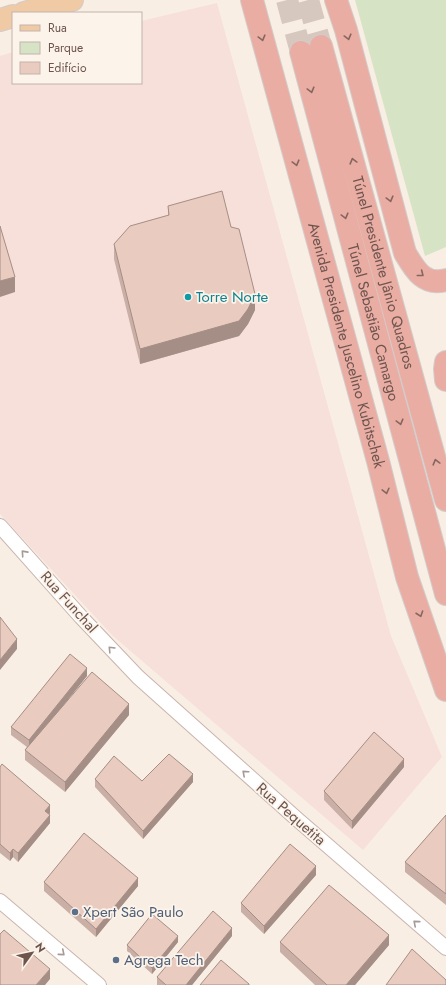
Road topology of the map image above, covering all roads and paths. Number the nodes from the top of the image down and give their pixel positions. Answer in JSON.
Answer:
{"nodes":[{"id":1,"x":72,"y":0,"type":"edge"},
{"id":2,"x":252,"y":0,"type":"edge"},
{"id":3,"x":336,"y":0,"type":"edge"},
{"id":4,"x":28,"y":12,"type":"edge"},
{"id":5,"x":12,"y":16,"type":"edge"},
{"id":6,"x":0,"y":20,"type":"edge"},
{"id":7,"x":311,"y":49,"type":"joint"},
{"id":8,"x":446,"y":280,"type":"edge"},
{"id":9,"x":446,"y":500,"type":"edge"},
{"id":10,"x":0,"y":526,"type":"edge"},
{"id":11,"x":446,"y":594,"type":"edge"},
{"id":12,"x":138,"y":677,"type":"joint"},
{"id":13,"x":446,"y":690,"type":"edge"},
{"id":14,"x":0,"y":902,"type":"edge"},
{"id":15,"x":446,"y":948,"type":"edge"},
{"id":16,"x":99,"y":985,"type":"edge"}],
"edges":[{"from":1,"to":4,"type":"main road"},
{"from":2,"to":13,"type":"highway","name":"Avenida Presidente Juscelino Kubitschek","one_way":true},
{"from":3,"to":8,"type":"highway","one_way":true},
{"from":5,"to":6,"type":"main road"},
{"from":9,"to":7,"type":"highway","name":"Túnel Presidente Jânio Quadros","one_way":true},
{"from":7,"to":11,"type":"highway","name":"Túnel Sebastião Camargo","one_way":true},
{"from":12,"to":10,"type":"street","name":"Rua Funchal","one_way":true},
{"from":15,"to":12,"type":"street","name":"Rua Pequetita","one_way":true},
{"from":14,"to":16,"type":"street","one_way":true}]}
